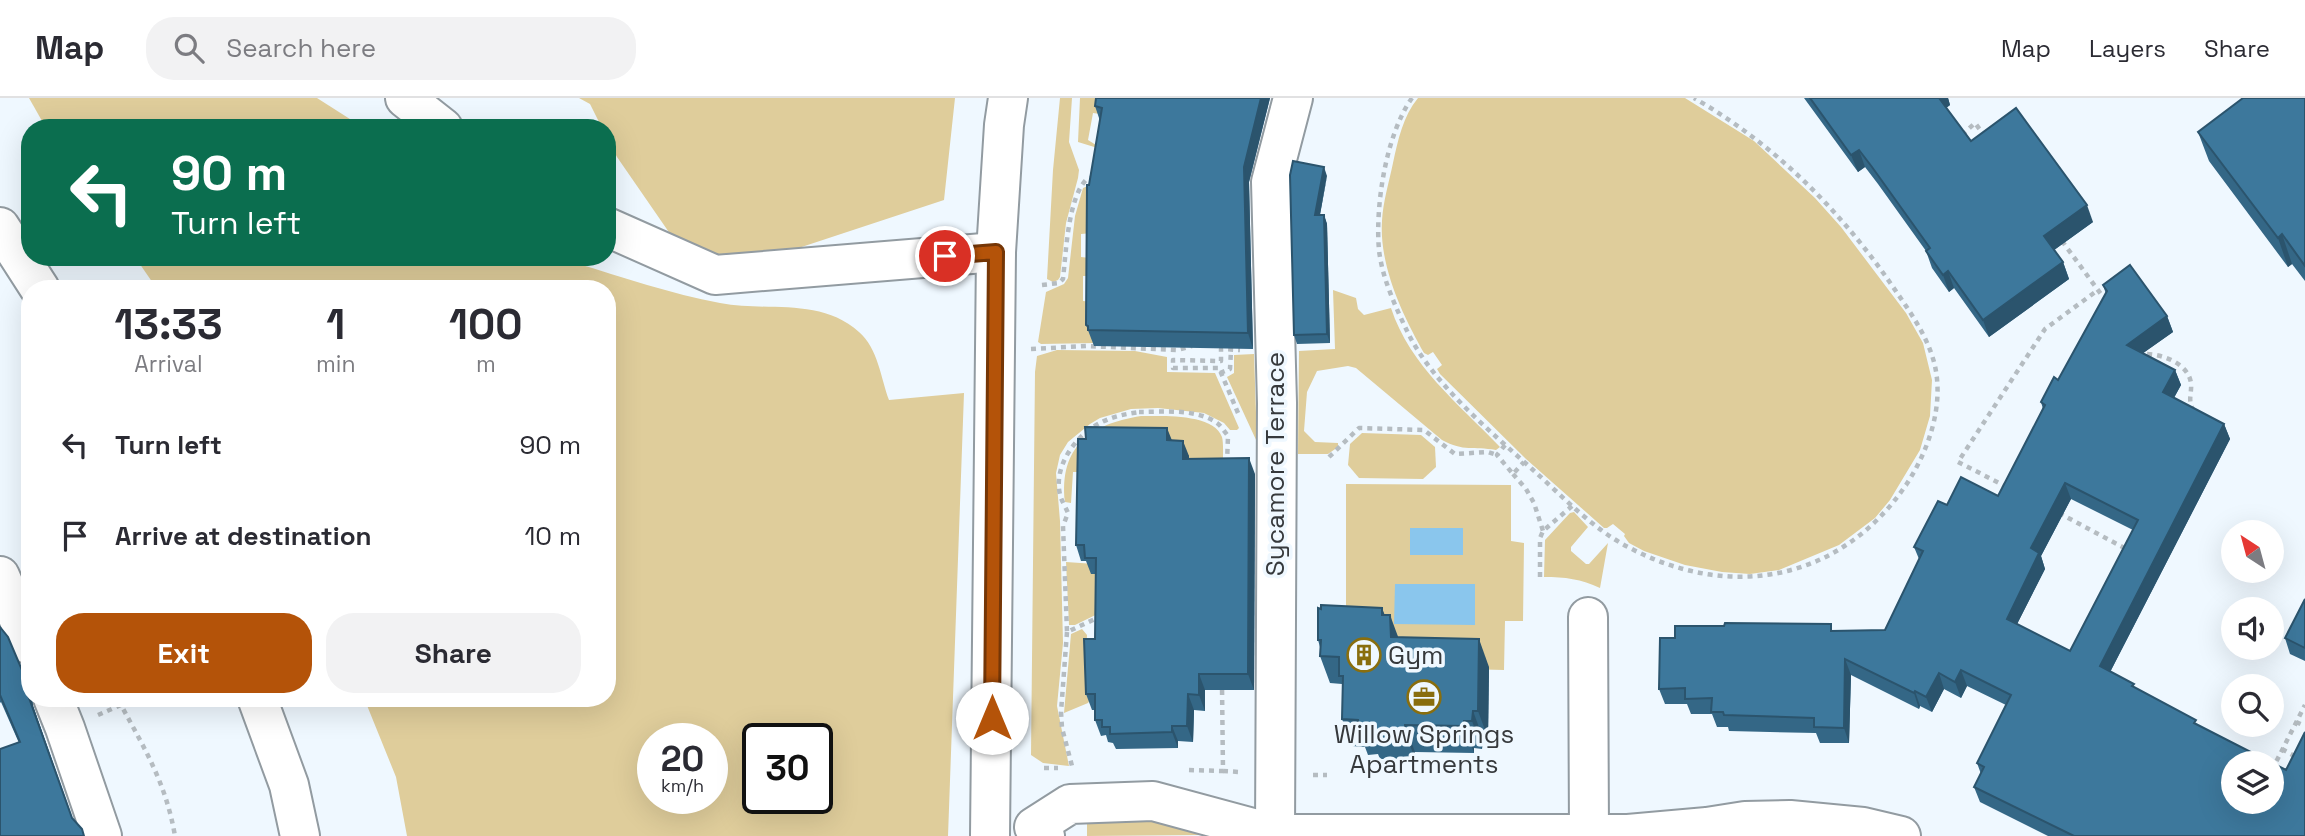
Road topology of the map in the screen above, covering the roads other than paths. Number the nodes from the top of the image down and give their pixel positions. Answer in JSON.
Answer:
{"nodes":[{"id":1,"x":405,"y":98,"type":"edge"},
{"id":2,"x":1008,"y":98,"type":"edge"},
{"id":3,"x":1293,"y":98,"type":"edge"},
{"id":4,"x":432,"y":119,"type":"edge"},
{"id":5,"x":0,"y":227,"type":"edge"},
{"id":6,"x":616,"y":231,"type":"edge"},
{"id":7,"x":996,"y":252,"type":"junction"},
{"id":8,"x":21,"y":260,"type":"edge"},
{"id":9,"x":0,"y":576,"type":"edge"},
{"id":10,"x":1588,"y":617,"type":"dead end"},
{"id":11,"x":21,"y":624,"type":"edge"},
{"id":12,"x":56,"y":707,"type":"edge"},
{"id":13,"x":260,"y":707,"type":"edge"},
{"id":14,"x":990,"y":830,"type":"edge"},
{"id":15,"x":1040,"y":831,"type":"edge"},
{"id":16,"x":1589,"y":834,"type":"edge"},
{"id":17,"x":1270,"y":835,"type":"edge"},
{"id":18,"x":102,"y":836,"type":"edge"},
{"id":19,"x":300,"y":836,"type":"edge"},
{"id":20,"x":1901,"y":836,"type":"edge"}],
"edges":[{"from":1,"to":4,"type":"street"},
{"from":2,"to":7,"type":"street"},
{"from":3,"to":17,"type":"street","name":"Sycamore Terrace"},
{"from":5,"to":8,"type":"street"},
{"from":6,"to":7,"type":"street"},
{"from":7,"to":14,"type":"street"},
{"from":9,"to":11,"type":"street"},
{"from":10,"to":16,"type":"street"},
{"from":12,"to":18,"type":"street"},
{"from":13,"to":19,"type":"street"},
{"from":14,"to":15,"type":"street"},
{"from":15,"to":17,"type":"street"},
{"from":16,"to":17,"type":"street"},
{"from":16,"to":20,"type":"street"}]}
